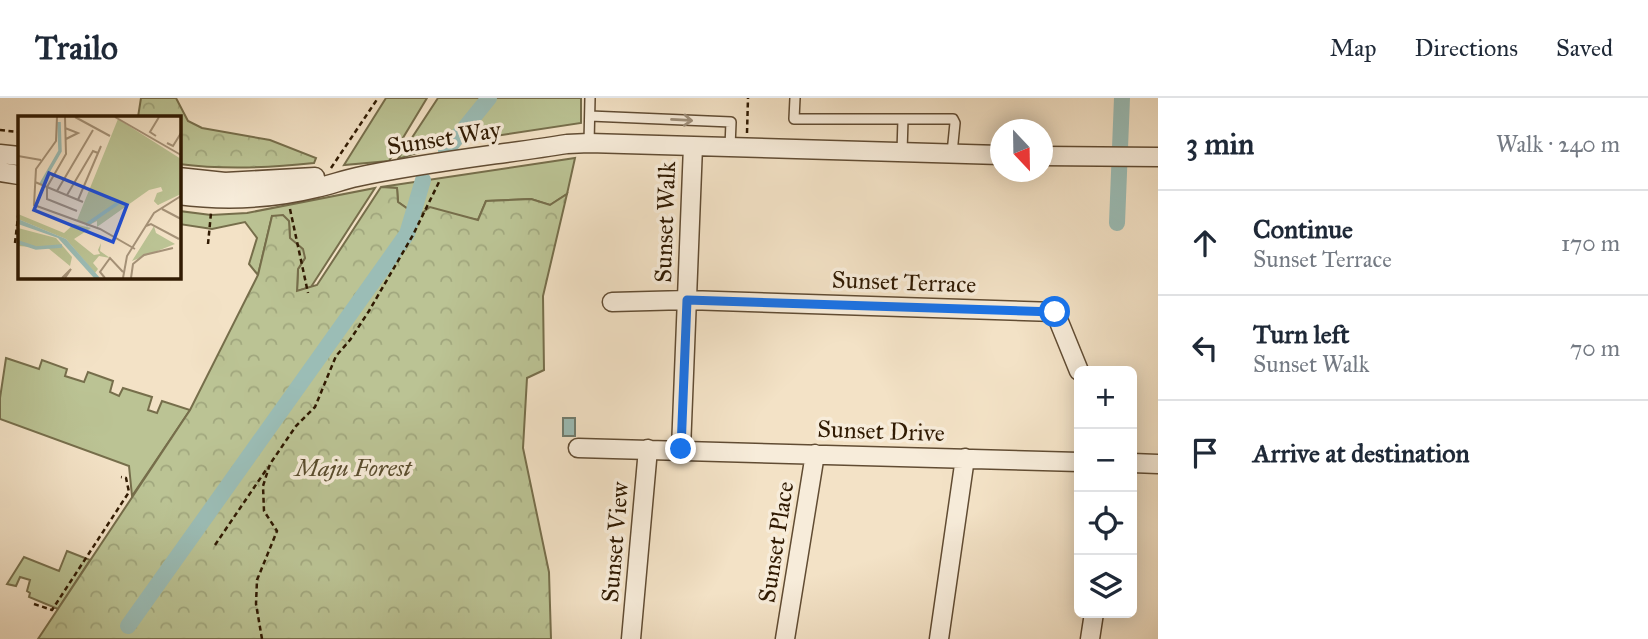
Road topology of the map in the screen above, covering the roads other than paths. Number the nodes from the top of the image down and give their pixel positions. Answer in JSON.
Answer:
{"nodes":[{"id":1,"x":590,"y":98,"type":"edge"},
{"id":2,"x":795,"y":98,"type":"edge"},
{"id":3,"x":590,"y":116,"type":"junction"},
{"id":4,"x":903,"y":119,"type":"junction"},
{"id":5,"x":589,"y":143,"type":"junction"},
{"id":6,"x":693,"y":146,"type":"junction"},
{"id":7,"x":730,"y":148,"type":"junction"},
{"id":8,"x":902,"y":152,"type":"junction"},
{"id":9,"x":952,"y":153,"type":"junction"},
{"id":10,"x":0,"y":154,"type":"edge"},
{"id":11,"x":990,"y":155,"type":"edge"},
{"id":12,"x":18,"y":156,"type":"edge"},
{"id":13,"x":1053,"y":156,"type":"edge"},
{"id":14,"x":1158,"y":157,"type":"edge"},
{"id":15,"x":0,"y":172,"type":"edge"},
{"id":16,"x":18,"y":175,"type":"edge"},
{"id":17,"x":180,"y":177,"type":"edge"},
{"id":18,"x":357,"y":177,"type":"junction"},
{"id":19,"x":180,"y":195,"type":"edge"},
{"id":20,"x":687,"y":300,"type":"junction"},
{"id":21,"x":612,"y":302,"type":"dead end"},
{"id":22,"x":1077,"y":366,"type":"edge"},
{"id":23,"x":578,"y":448,"type":"dead end"},
{"id":24,"x":648,"y":449,"type":"junction"},
{"id":25,"x":681,"y":449,"type":"junction"},
{"id":26,"x":815,"y":454,"type":"junction"},
{"id":27,"x":965,"y":458,"type":"junction"},
{"id":28,"x":1074,"y":461,"type":"edge"},
{"id":29,"x":1137,"y":463,"type":"edge"},
{"id":30,"x":1158,"y":464,"type":"edge"},
{"id":31,"x":1093,"y":618,"type":"edge"},
{"id":32,"x":631,"y":639,"type":"edge"},
{"id":33,"x":785,"y":639,"type":"edge"},
{"id":34,"x":939,"y":639,"type":"edge"},
{"id":35,"x":1090,"y":639,"type":"edge"}],
"edges":[{"from":1,"to":3,"type":"lane"},
{"from":2,"to":4,"type":"lane"},
{"from":3,"to":5,"type":"lane"},
{"from":3,"to":7,"type":"lane","one_way":true},
{"from":4,"to":8,"type":"lane"},
{"from":4,"to":9,"type":"lane"},
{"from":5,"to":6,"type":"street","name":"Sunset Way"},
{"from":5,"to":18,"type":"street","name":"Sunset Way"},
{"from":6,"to":7,"type":"street","name":"Sunset Way"},
{"from":6,"to":20,"type":"street","name":"Sunset Walk"},
{"from":7,"to":8,"type":"street","name":"Sunset Way"},
{"from":8,"to":9,"type":"street","name":"Sunset Way"},
{"from":9,"to":11,"type":"street","name":"Sunset Way"},
{"from":10,"to":12,"type":"street"},
{"from":13,"to":14,"type":"street"},
{"from":15,"to":16,"type":"street"},
{"from":17,"to":18,"type":"street","name":"Sunset Way"},
{"from":18,"to":19,"type":"street","name":"Sunset Way"},
{"from":20,"to":21,"type":"street","name":"Sunset Walk"},
{"from":20,"to":22,"type":"street","name":"Sunset Terrace"},
{"from":20,"to":25,"type":"street","name":"Sunset Walk"},
{"from":23,"to":24,"type":"street"},
{"from":24,"to":25,"type":"street"},
{"from":24,"to":32,"type":"street","name":"Sunset View"},
{"from":25,"to":26,"type":"street","name":"Sunset Drive"},
{"from":26,"to":27,"type":"street","name":"Sunset Drive"},
{"from":26,"to":33,"type":"street","name":"Sunset Place"},
{"from":27,"to":28,"type":"street","name":"Sunset Drive"},
{"from":27,"to":34,"type":"street"},
{"from":29,"to":30,"type":"street"},
{"from":31,"to":35,"type":"street"}]}
